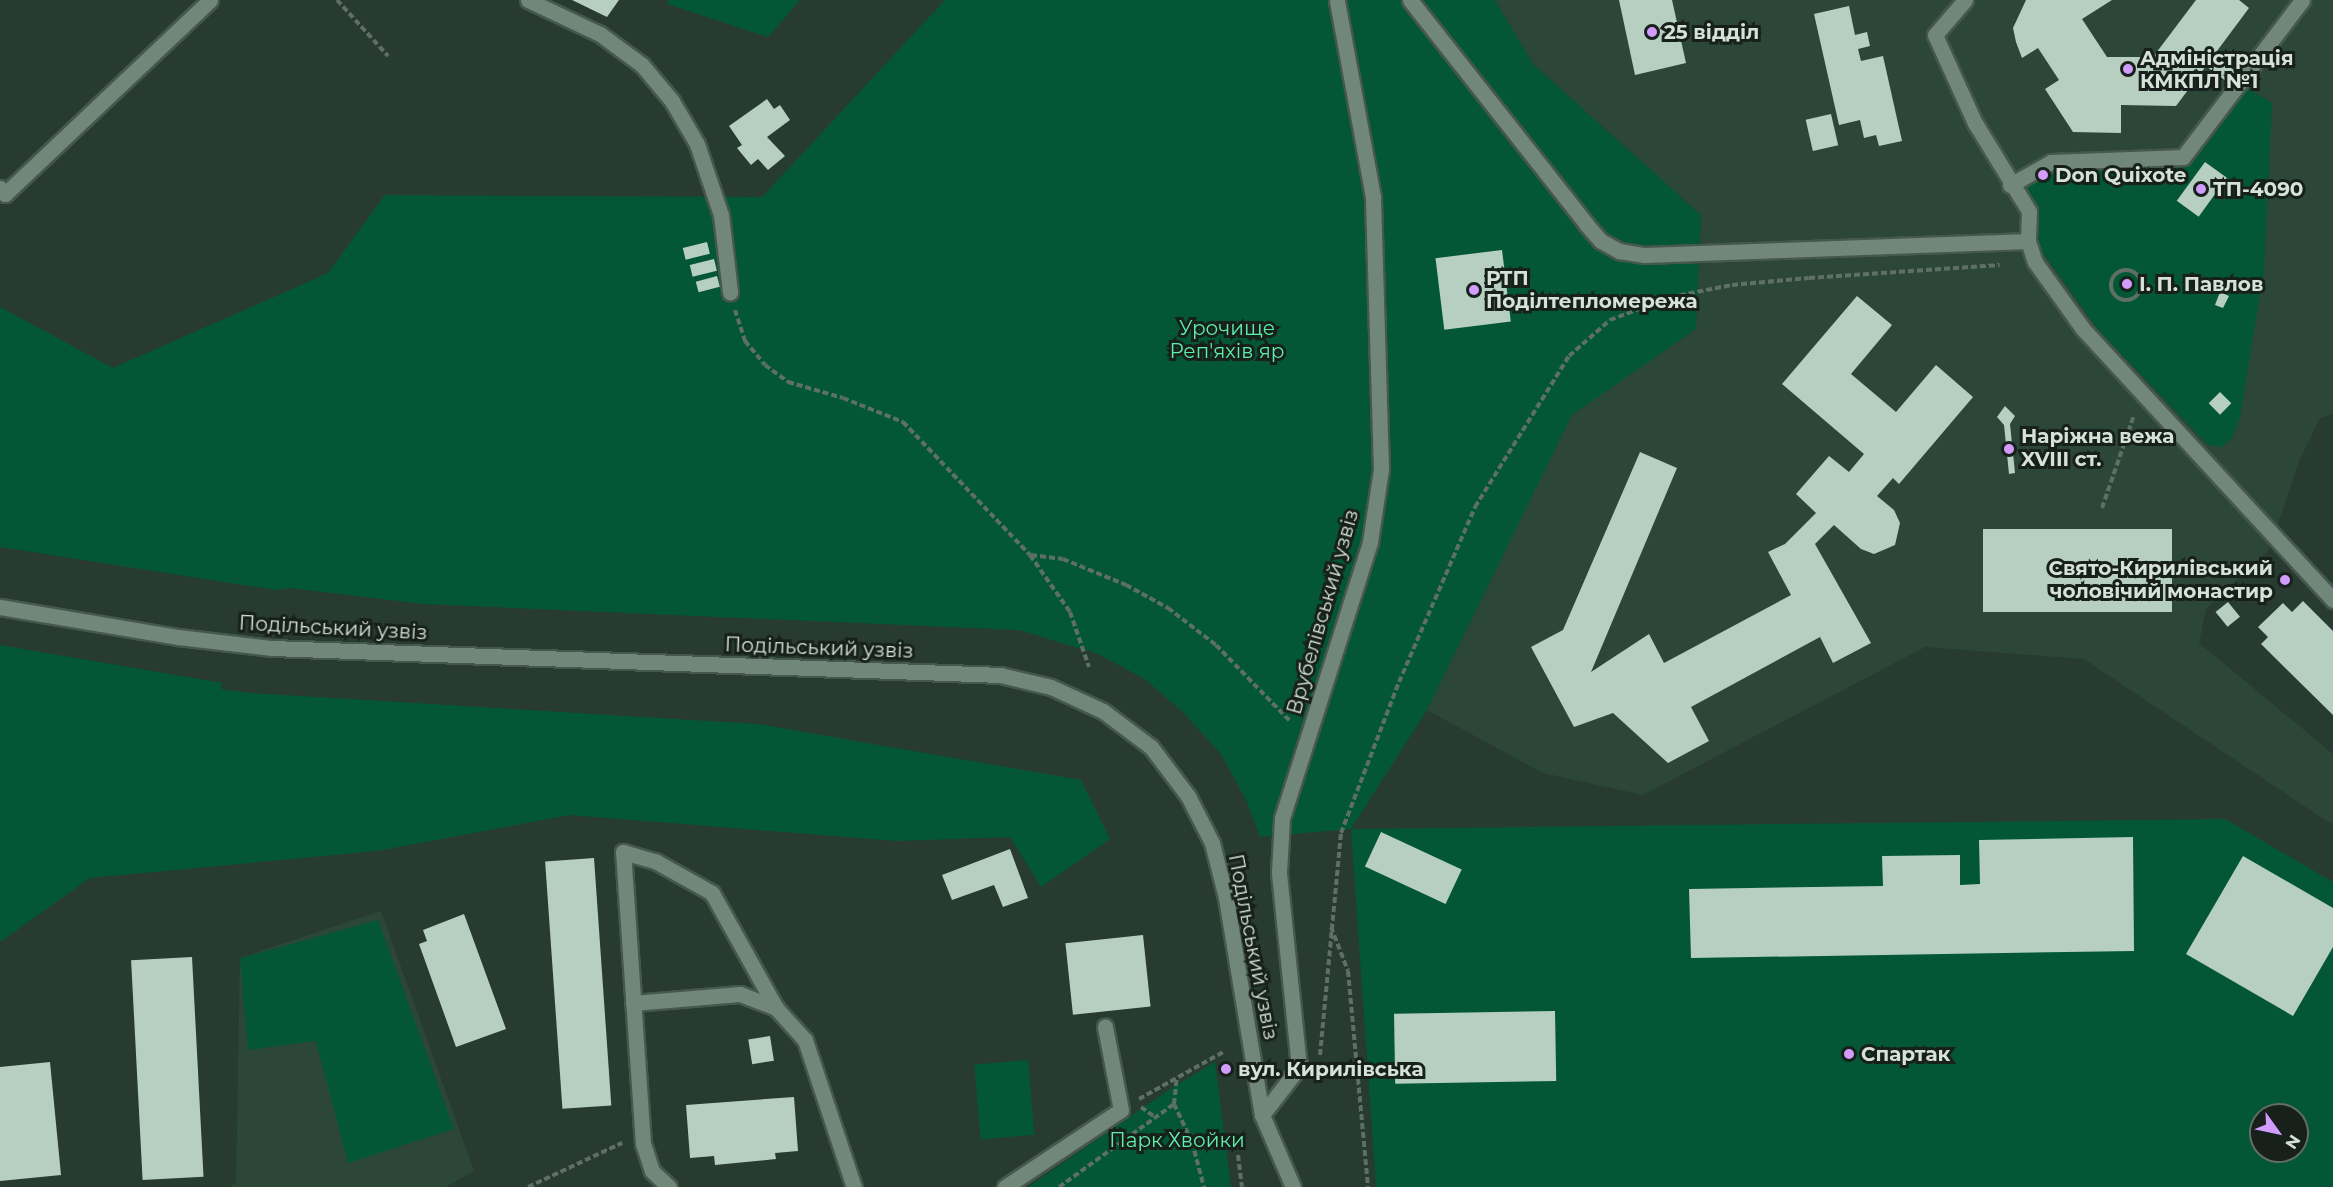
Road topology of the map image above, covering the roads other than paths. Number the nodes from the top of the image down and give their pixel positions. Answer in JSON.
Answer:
{"nodes":[{"id":1,"x":210,"y":0,"type":"edge"},
{"id":2,"x":528,"y":0,"type":"edge"},
{"id":3,"x":1337,"y":0,"type":"edge"},
{"id":4,"x":1410,"y":0,"type":"edge"},
{"id":5,"x":1965,"y":0,"type":"edge"},
{"id":6,"x":2302,"y":0,"type":"edge"},
{"id":7,"x":2010,"y":185,"type":"junction"},
{"id":8,"x":0,"y":188,"type":"edge"},
{"id":9,"x":2028,"y":241,"type":"junction"},
{"id":10,"x":730,"y":292,"type":"road end"},
{"id":11,"x":2333,"y":600,"type":"edge"},
{"id":12,"x":0,"y":607,"type":"edge"},
{"id":13,"x":633,"y":1003,"type":"junction"},
{"id":14,"x":776,"y":1008,"type":"junction"},
{"id":15,"x":1105,"y":1027,"type":"dead end"},
{"id":16,"x":1262,"y":1115,"type":"junction"},
{"id":17,"x":669,"y":1187,"type":"edge"},
{"id":18,"x":854,"y":1187,"type":"edge"},
{"id":19,"x":1005,"y":1187,"type":"edge"},
{"id":20,"x":1293,"y":1187,"type":"edge"}],
"edges":[{"from":1,"to":8,"type":"street"},
{"from":2,"to":10,"type":"street"},
{"from":3,"to":16,"type":"street","name":"Врубелівський узвіз"},
{"from":4,"to":9,"type":"street"},
{"from":5,"to":7,"type":"street"},
{"from":6,"to":7,"type":"street"},
{"from":7,"to":9,"type":"street"},
{"from":9,"to":11,"type":"street"},
{"from":12,"to":16,"type":"street","name":"Подільський узвіз"},
{"from":13,"to":14,"type":"street"},
{"from":13,"to":14,"type":"street"},
{"from":13,"to":17,"type":"street"},
{"from":14,"to":18,"type":"street"},
{"from":15,"to":19,"type":"street"},
{"from":16,"to":20,"type":"street","name":"Подільський узвіз"}]}
